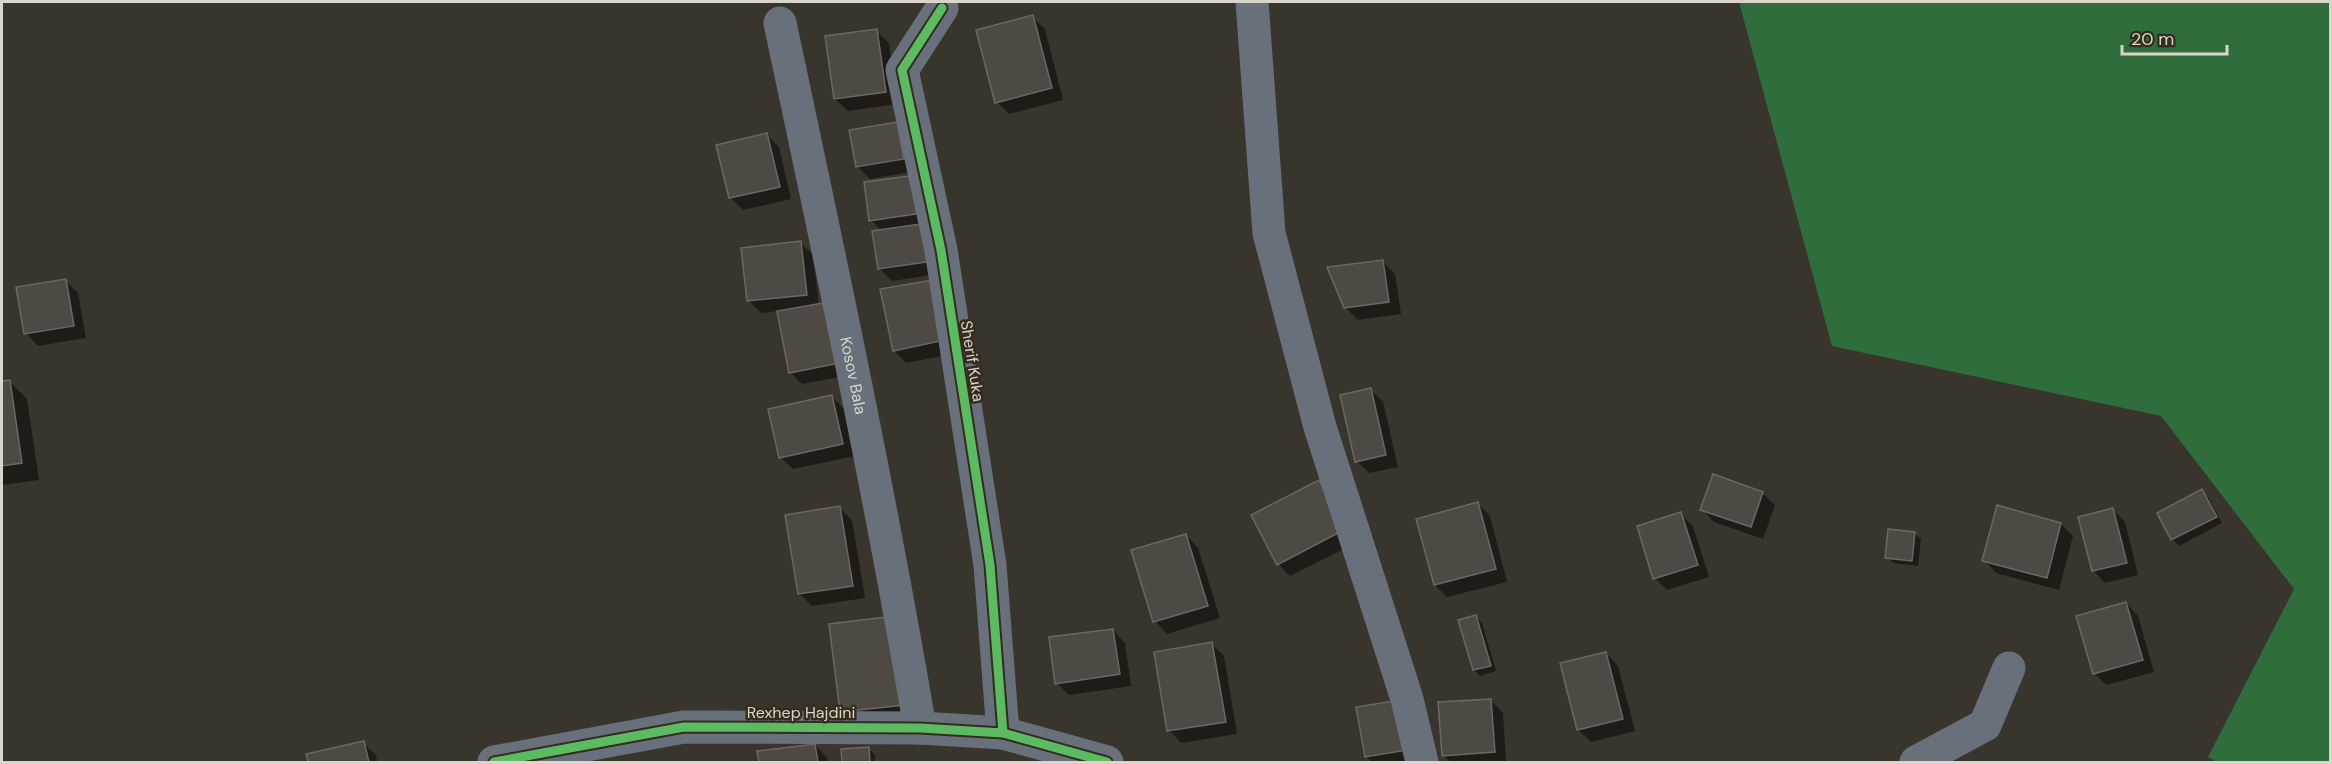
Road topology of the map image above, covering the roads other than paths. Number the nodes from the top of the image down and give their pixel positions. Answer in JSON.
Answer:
{"nodes":[{"id":1,"x":1252,"y":2,"type":"edge"},
{"id":2,"x":942,"y":8,"type":"dead end"},
{"id":3,"x":780,"y":23,"type":"dead end"},
{"id":4,"x":2009,"y":668,"type":"dead end"},
{"id":5,"x":920,"y":728,"type":"junction"},
{"id":6,"x":1003,"y":733,"type":"junction"},
{"id":7,"x":494,"y":762,"type":"edge"},
{"id":8,"x":1107,"y":762,"type":"edge"},
{"id":9,"x":1422,"y":762,"type":"edge"},
{"id":10,"x":1916,"y":762,"type":"edge"}],
"edges":[{"from":1,"to":9,"type":"street"},
{"from":2,"to":6,"type":"street","name":"Sherif Kuka"},
{"from":3,"to":5,"type":"street","name":"Kosov Bala"},
{"from":4,"to":10,"type":"street"},
{"from":5,"to":6,"type":"street","name":"Rexhep Hajdini"},
{"from":5,"to":7,"type":"street","name":"Rexhep Hajdini"},
{"from":6,"to":8,"type":"street","name":"Rexhep Hajdini"}]}
